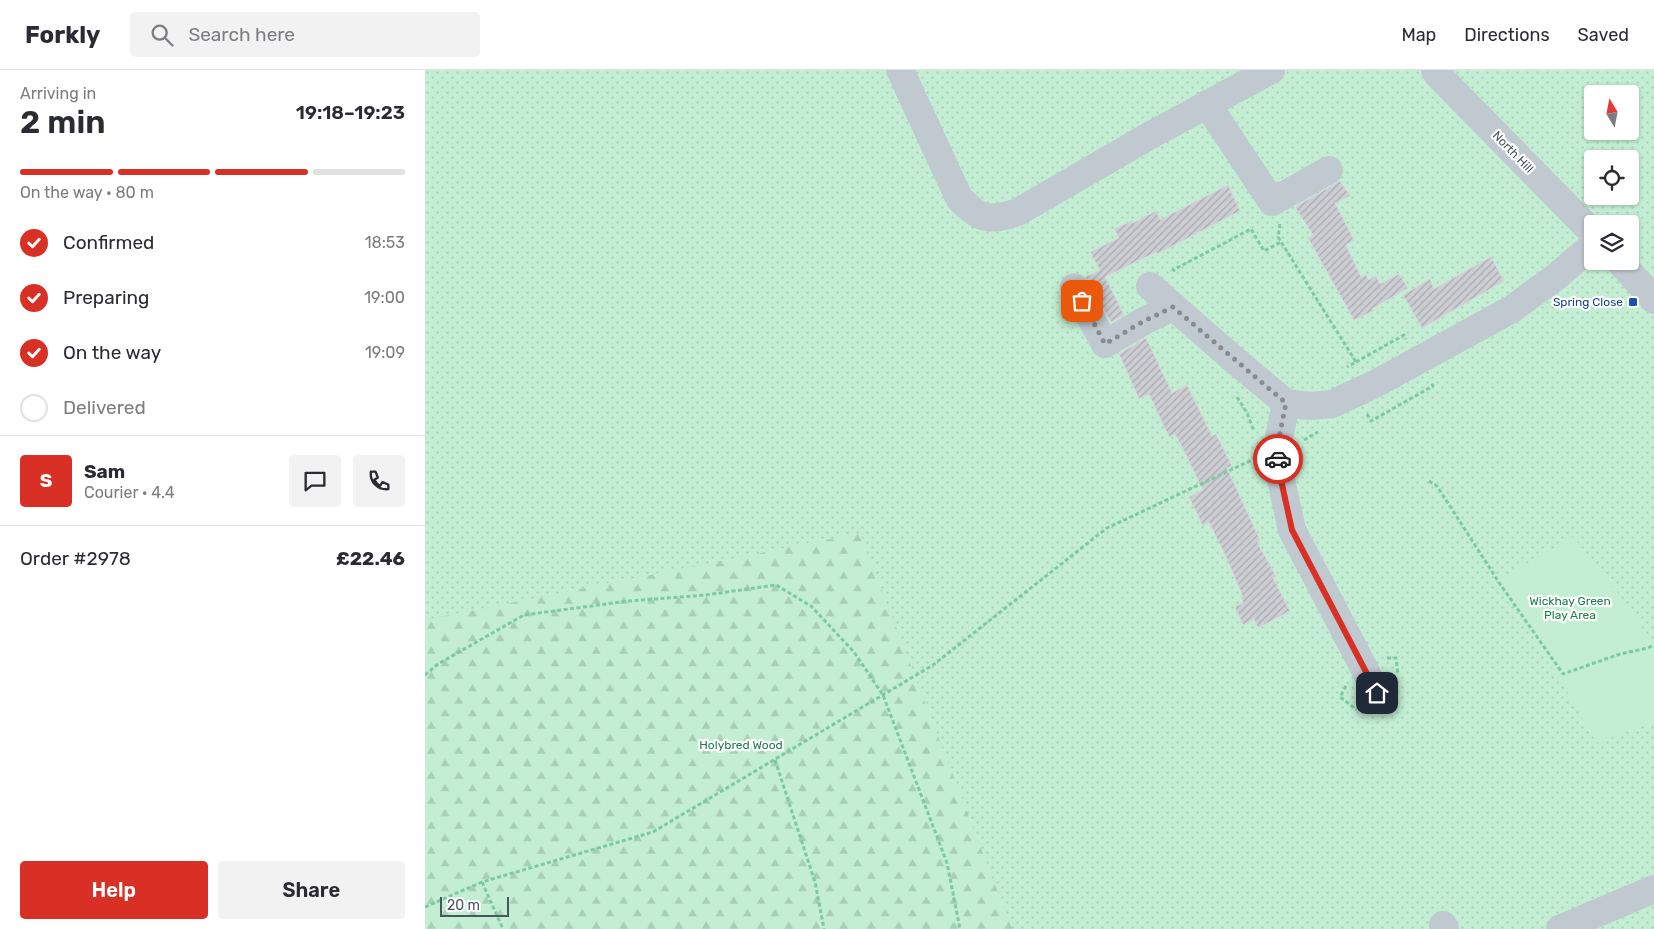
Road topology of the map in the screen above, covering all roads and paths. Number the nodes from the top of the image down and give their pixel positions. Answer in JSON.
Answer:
{"nodes":[{"id":1,"x":899,"y":70,"type":"edge"},
{"id":2,"x":1271,"y":70,"type":"edge"},
{"id":3,"x":1435,"y":70,"type":"edge"},
{"id":4,"x":1207,"y":104,"type":"junction"},
{"id":5,"x":1329,"y":170,"type":"dead end"},
{"id":6,"x":1272,"y":202,"type":"junction"},
{"id":7,"x":1584,"y":224,"type":"edge"},
{"id":8,"x":1281,"y":242,"type":"junction"},
{"id":9,"x":1584,"y":253,"type":"edge"},
{"id":10,"x":1173,"y":270,"type":"junction"},
{"id":11,"x":1627,"y":270,"type":"edge"},
{"id":12,"x":1180,"y":276,"type":"dead end"},
{"id":13,"x":1150,"y":286,"type":"joint"},
{"id":14,"x":1074,"y":287,"type":"dead end"},
{"id":15,"x":1654,"y":300,"type":"edge"},
{"id":16,"x":1173,"y":307,"type":"junction"},
{"id":17,"x":1407,"y":341,"type":"dead end"},
{"id":18,"x":1356,"y":362,"type":"junction"},
{"id":19,"x":1347,"y":373,"type":"dead end"},
{"id":20,"x":1428,"y":376,"type":"dead end"},
{"id":21,"x":1233,"y":390,"type":"dead end"},
{"id":22,"x":1286,"y":403,"type":"junction"},
{"id":23,"x":1362,"y":407,"type":"dead end"},
{"id":24,"x":1321,"y":430,"type":"dead end"},
{"id":25,"x":1278,"y":449,"type":"junction"},
{"id":26,"x":1429,"y":481,"type":"dead end"},
{"id":27,"x":1654,"y":645,"type":"edge"},
{"id":28,"x":1380,"y":659,"type":"dead end"},
{"id":29,"x":425,"y":675,"type":"edge"},
{"id":30,"x":1349,"y":680,"type":"dead end"},
{"id":31,"x":1377,"y":693,"type":"junction"},
{"id":32,"x":883,"y":695,"type":"junction"},
{"id":33,"x":775,"y":760,"type":"junction"},
{"id":34,"x":482,"y":882,"type":"junction"},
{"id":35,"x":1654,"y":889,"type":"edge"},
{"id":36,"x":425,"y":907,"type":"edge"},
{"id":37,"x":503,"y":929,"type":"edge"},
{"id":38,"x":824,"y":929,"type":"edge"},
{"id":39,"x":960,"y":929,"type":"edge"},
{"id":40,"x":1559,"y":929,"type":"edge"}],
"edges":[{"from":1,"to":4,"type":"street"},
{"from":2,"to":4,"type":"street"},
{"from":3,"to":7,"type":"street","name":"North Hill"},
{"from":4,"to":6,"type":"street"},
{"from":5,"to":6,"type":"street"},
{"from":6,"to":8,"type":"path"},
{"from":8,"to":10,"type":"path"},
{"from":8,"to":18,"type":"path"},
{"from":9,"to":22,"type":"street"},
{"from":10,"to":12,"type":"path"},
{"from":10,"to":13,"type":"path"},
{"from":11,"to":15,"type":"street"},
{"from":13,"to":16,"type":"street"},
{"from":14,"to":16,"type":"street"},
{"from":16,"to":22,"type":"street"},
{"from":17,"to":18,"type":"path"},
{"from":18,"to":19,"type":"path"},
{"from":20,"to":23,"type":"path"},
{"from":21,"to":25,"type":"path"},
{"from":22,"to":25,"type":"street"},
{"from":24,"to":25,"type":"path"},
{"from":25,"to":31,"type":"street"},
{"from":25,"to":32,"type":"path"},
{"from":26,"to":27,"type":"path"},
{"from":28,"to":31,"type":"path"},
{"from":29,"to":32,"type":"path"},
{"from":30,"to":31,"type":"path"},
{"from":32,"to":33,"type":"path"},
{"from":32,"to":39,"type":"path"},
{"from":33,"to":34,"type":"path"},
{"from":33,"to":38,"type":"path"},
{"from":34,"to":36,"type":"path"},
{"from":34,"to":37,"type":"path"},
{"from":35,"to":40,"type":"street"}]}
